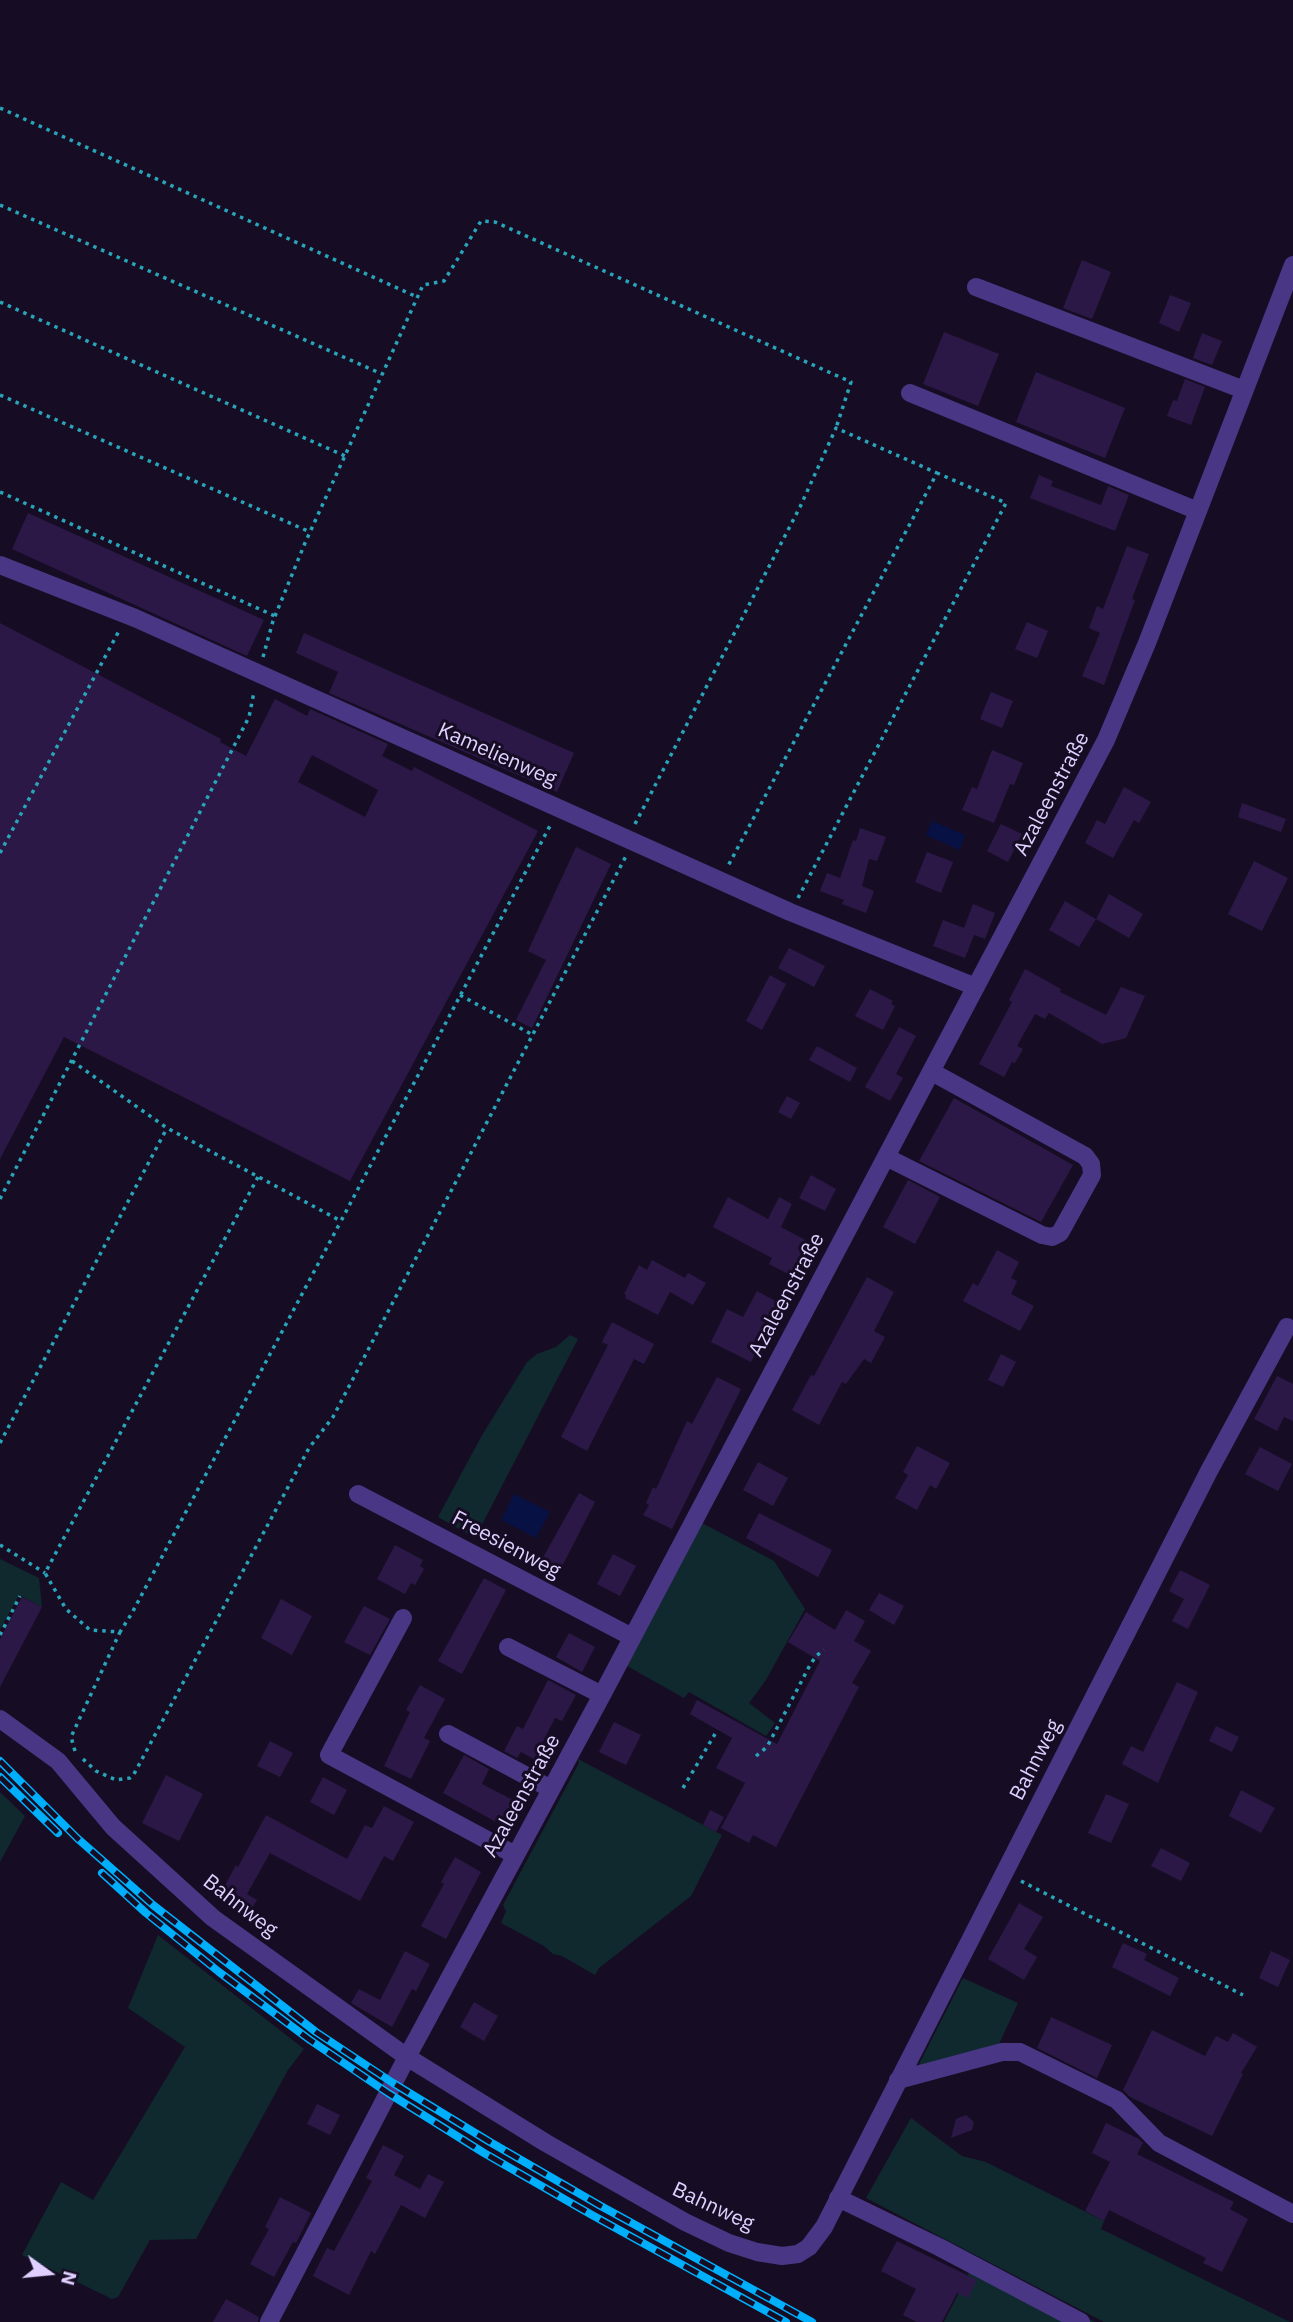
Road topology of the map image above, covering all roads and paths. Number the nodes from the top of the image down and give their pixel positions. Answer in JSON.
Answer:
{"nodes":[{"id":1,"x":0,"y":108,"type":"edge"},
{"id":2,"x":0,"y":205,"type":"edge"},
{"id":3,"x":1293,"y":265,"type":"edge"},
{"id":4,"x":976,"y":287,"type":"dead end"},
{"id":5,"x":417,"y":297,"type":"junction"},
{"id":6,"x":0,"y":302,"type":"edge"},
{"id":7,"x":382,"y":374,"type":"junction"},
{"id":8,"x":1244,"y":390,"type":"junction"},
{"id":9,"x":910,"y":393,"type":"dead end"},
{"id":10,"x":0,"y":395,"type":"edge"},
{"id":11,"x":836,"y":428,"type":"junction"},
{"id":12,"x":345,"y":456,"type":"junction"},
{"id":13,"x":937,"y":473,"type":"junction"},
{"id":14,"x":0,"y":492,"type":"edge"},
{"id":15,"x":1198,"y":511,"type":"junction"},
{"id":16,"x":310,"y":532,"type":"junction"},
{"id":17,"x":0,"y":565,"type":"edge"},
{"id":18,"x":127,"y":615,"type":"junction"},
{"id":19,"x":275,"y":617,"type":"junction"},
{"id":20,"x":258,"y":673,"type":"junction"},
{"id":21,"x":559,"y":808,"type":"junction"},
{"id":22,"x":630,"y":840,"type":"junction"},
{"id":23,"x":0,"y":853,"type":"edge"},
{"id":24,"x":721,"y":881,"type":"junction"},
{"id":25,"x":790,"y":912,"type":"junction"},
{"id":26,"x":976,"y":987,"type":"junction"},
{"id":27,"x":460,"y":995,"type":"junction"},
{"id":28,"x":531,"y":1034,"type":"junction"},
{"id":29,"x":72,"y":1061,"type":"junction"},
{"id":30,"x":932,"y":1072,"type":"junction"},
{"id":31,"x":167,"y":1128,"type":"junction"},
{"id":32,"x":886,"y":1157,"type":"junction"},
{"id":33,"x":258,"y":1177,"type":"junction"},
{"id":34,"x":0,"y":1199,"type":"edge"},
{"id":35,"x":341,"y":1221,"type":"junction"},
{"id":36,"x":1287,"y":1327,"type":"dead end"},
{"id":37,"x":0,"y":1443,"type":"edge"},
{"id":38,"x":358,"y":1494,"type":"dead end"},
{"id":39,"x":0,"y":1545,"type":"edge"},
{"id":40,"x":45,"y":1573,"type":"junction"},
{"id":41,"x":20,"y":1596,"type":"dead end"},
{"id":42,"x":403,"y":1618,"type":"dead end"},
{"id":43,"x":120,"y":1632,"type":"junction"},
{"id":44,"x":0,"y":1635,"type":"edge"},
{"id":45,"x":632,"y":1637,"type":"junction"},
{"id":46,"x":508,"y":1647,"type":"dead end"},
{"id":47,"x":824,"y":1650,"type":"dead end"},
{"id":48,"x":602,"y":1695,"type":"junction"},
{"id":49,"x":0,"y":1719,"type":"edge"},
{"id":50,"x":448,"y":1734,"type":"dead end"},
{"id":51,"x":715,"y":1734,"type":"dead end"},
{"id":52,"x":756,"y":1756,"type":"dead end"},
{"id":53,"x":683,"y":1788,"type":"dead end"},
{"id":54,"x":551,"y":1789,"type":"junction"},
{"id":55,"x":515,"y":1855,"type":"junction"},
{"id":56,"x":1004,"y":1872,"type":"junction"},
{"id":57,"x":1243,"y":1995,"type":"dead end"},
{"id":58,"x":407,"y":2057,"type":"junction"},
{"id":59,"x":898,"y":2080,"type":"junction"},
{"id":60,"x":838,"y":2198,"type":"junction"},
{"id":61,"x":1293,"y":2214,"type":"edge"},
{"id":62,"x":269,"y":2322,"type":"edge"},
{"id":63,"x":1081,"y":2322,"type":"edge"}],
"edges":[{"from":1,"to":5,"type":"path"},
{"from":2,"to":7,"type":"path"},
{"from":3,"to":8,"type":"street","name":"Azaleenstraße"},
{"from":4,"to":8,"type":"street"},
{"from":5,"to":7,"type":"path"},
{"from":5,"to":11,"type":"path"},
{"from":6,"to":12,"type":"path"},
{"from":7,"to":12,"type":"path"},
{"from":8,"to":15,"type":"street","name":"Azaleenstraße"},
{"from":9,"to":15,"type":"street"},
{"from":10,"to":16,"type":"path"},
{"from":11,"to":13,"type":"path"},
{"from":11,"to":22,"type":"path"},
{"from":12,"to":16,"type":"path"},
{"from":13,"to":24,"type":"path"},
{"from":13,"to":25,"type":"path"},
{"from":14,"to":19,"type":"path"},
{"from":15,"to":26,"type":"street","name":"Azaleenstraße"},
{"from":16,"to":19,"type":"path"},
{"from":17,"to":18,"type":"street","name":"Kamelienweg"},
{"from":18,"to":20,"type":"street","name":"Kamelienweg"},
{"from":18,"to":23,"type":"path"},
{"from":19,"to":20,"type":"path"},
{"from":20,"to":21,"type":"street","name":"Kamelienweg"},
{"from":20,"to":29,"type":"path"},
{"from":21,"to":22,"type":"street","name":"Kamelienweg"},
{"from":21,"to":27,"type":"path"},
{"from":22,"to":24,"type":"street","name":"Kamelienweg"},
{"from":22,"to":28,"type":"path"},
{"from":24,"to":25,"type":"street","name":"Kamelienweg"},
{"from":25,"to":26,"type":"street","name":"Kamelienweg"},
{"from":26,"to":30,"type":"street","name":"Azaleenstraße"},
{"from":27,"to":28,"type":"path"},
{"from":27,"to":35,"type":"path"},
{"from":28,"to":43,"type":"path"},
{"from":29,"to":31,"type":"path"},
{"from":29,"to":34,"type":"path"},
{"from":30,"to":32,"type":"street","name":"Azaleenstraße"},
{"from":30,"to":32,"type":"street"},
{"from":31,"to":33,"type":"path"},
{"from":31,"to":37,"type":"path"},
{"from":32,"to":45,"type":"street","name":"Azaleenstraße"},
{"from":33,"to":35,"type":"path"},
{"from":33,"to":40,"type":"path"},
{"from":35,"to":43,"type":"path"},
{"from":36,"to":56,"type":"street","name":"Bahnweg"},
{"from":38,"to":45,"type":"street","name":"Freesienweg"},
{"from":39,"to":40,"type":"path"},
{"from":40,"to":43,"type":"path"},
{"from":41,"to":44,"type":"path"},
{"from":42,"to":55,"type":"street"},
{"from":45,"to":48,"type":"street","name":"Azaleenstraße"},
{"from":46,"to":48,"type":"street"},
{"from":47,"to":52,"type":"path"},
{"from":48,"to":54,"type":"street","name":"Azaleenstraße"},
{"from":49,"to":58,"type":"street","name":"Bahnweg"},
{"from":50,"to":54,"type":"street"},
{"from":51,"to":53,"type":"path"},
{"from":54,"to":55,"type":"street","name":"Azaleenstraße"},
{"from":55,"to":58,"type":"street","name":"Azaleenstraße"},
{"from":56,"to":57,"type":"path"},
{"from":56,"to":59,"type":"street","name":"Bahnweg"},
{"from":58,"to":60,"type":"street","name":"Bahnweg"},
{"from":58,"to":62,"type":"street","name":"Azaleenstraße"},
{"from":59,"to":60,"type":"street","name":"Bahnweg"},
{"from":59,"to":61,"type":"street"},
{"from":60,"to":63,"type":"street"}]}
